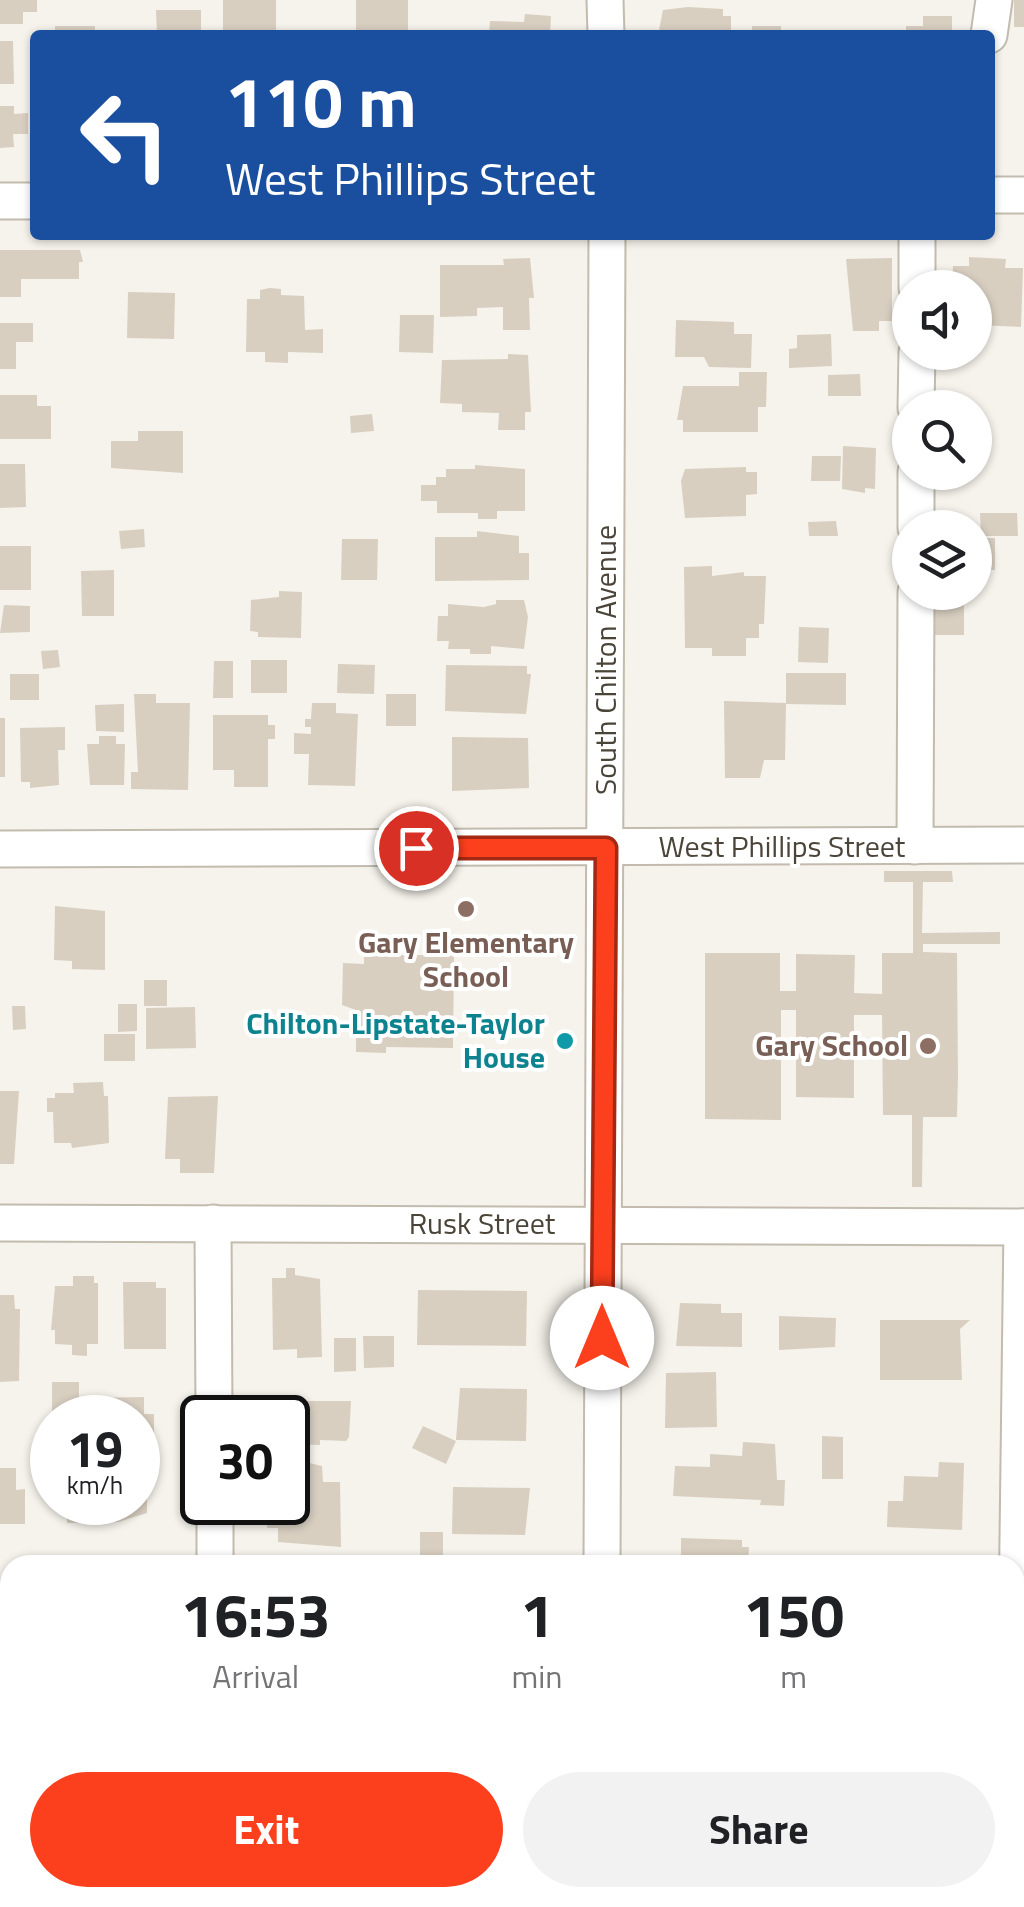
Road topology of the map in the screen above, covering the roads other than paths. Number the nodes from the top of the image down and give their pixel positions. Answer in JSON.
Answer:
{"nodes":[{"id":1,"x":606,"y":0,"type":"edge"},
{"id":2,"x":994,"y":0,"type":"edge"},
{"id":3,"x":606,"y":30,"type":"edge"},
{"id":4,"x":990,"y":30,"type":"edge"},
{"id":5,"x":1024,"y":194,"type":"edge"},
{"id":6,"x":995,"y":195,"type":"edge"},
{"id":7,"x":30,"y":200,"type":"edge"},
{"id":8,"x":0,"y":201,"type":"edge"},
{"id":9,"x":607,"y":240,"type":"edge"},
{"id":10,"x":917,"y":240,"type":"edge"},
{"id":11,"x":917,"y":270,"type":"edge"},
{"id":12,"x":916,"y":610,"type":"edge"},
{"id":13,"x":914,"y":846,"type":"junction"},
{"id":14,"x":1024,"y":846,"type":"edge"},
{"id":15,"x":606,"y":848,"type":"junction"},
{"id":16,"x":0,"y":850,"type":"edge"},
{"id":17,"x":0,"y":1223,"type":"edge"},
{"id":18,"x":214,"y":1224,"type":"junction"},
{"id":19,"x":603,"y":1225,"type":"junction"},
{"id":20,"x":1023,"y":1227,"type":"edge"},
{"id":21,"x":214,"y":1395,"type":"edge"},
{"id":22,"x":214,"y":1525,"type":"edge"},
{"id":23,"x":215,"y":1555,"type":"edge"},
{"id":24,"x":602,"y":1555,"type":"edge"},
{"id":25,"x":1021,"y":1555,"type":"edge"}],
"edges":[{"from":1,"to":3,"type":"street"},
{"from":2,"to":4,"type":"street"},
{"from":5,"to":6,"type":"street"},
{"from":7,"to":8,"type":"street"},
{"from":9,"to":15,"type":"street","name":"South Chilton Avenue"},
{"from":10,"to":11,"type":"street"},
{"from":12,"to":13,"type":"street"},
{"from":13,"to":14,"type":"street","name":"West Phillips Street"},
{"from":13,"to":15,"type":"street","name":"West Phillips Street"},
{"from":15,"to":16,"type":"street","name":"West Phillips Street"},
{"from":15,"to":19,"type":"street","name":"South Chilton Avenue"},
{"from":17,"to":18,"type":"street","name":"Rusk Street"},
{"from":18,"to":19,"type":"street","name":"Rusk Street"},
{"from":18,"to":21,"type":"street"},
{"from":19,"to":20,"type":"street","name":"Rusk Street"},
{"from":19,"to":24,"type":"street","name":"South Chilton Avenue"},
{"from":20,"to":25,"type":"street"},
{"from":22,"to":23,"type":"street"}]}
